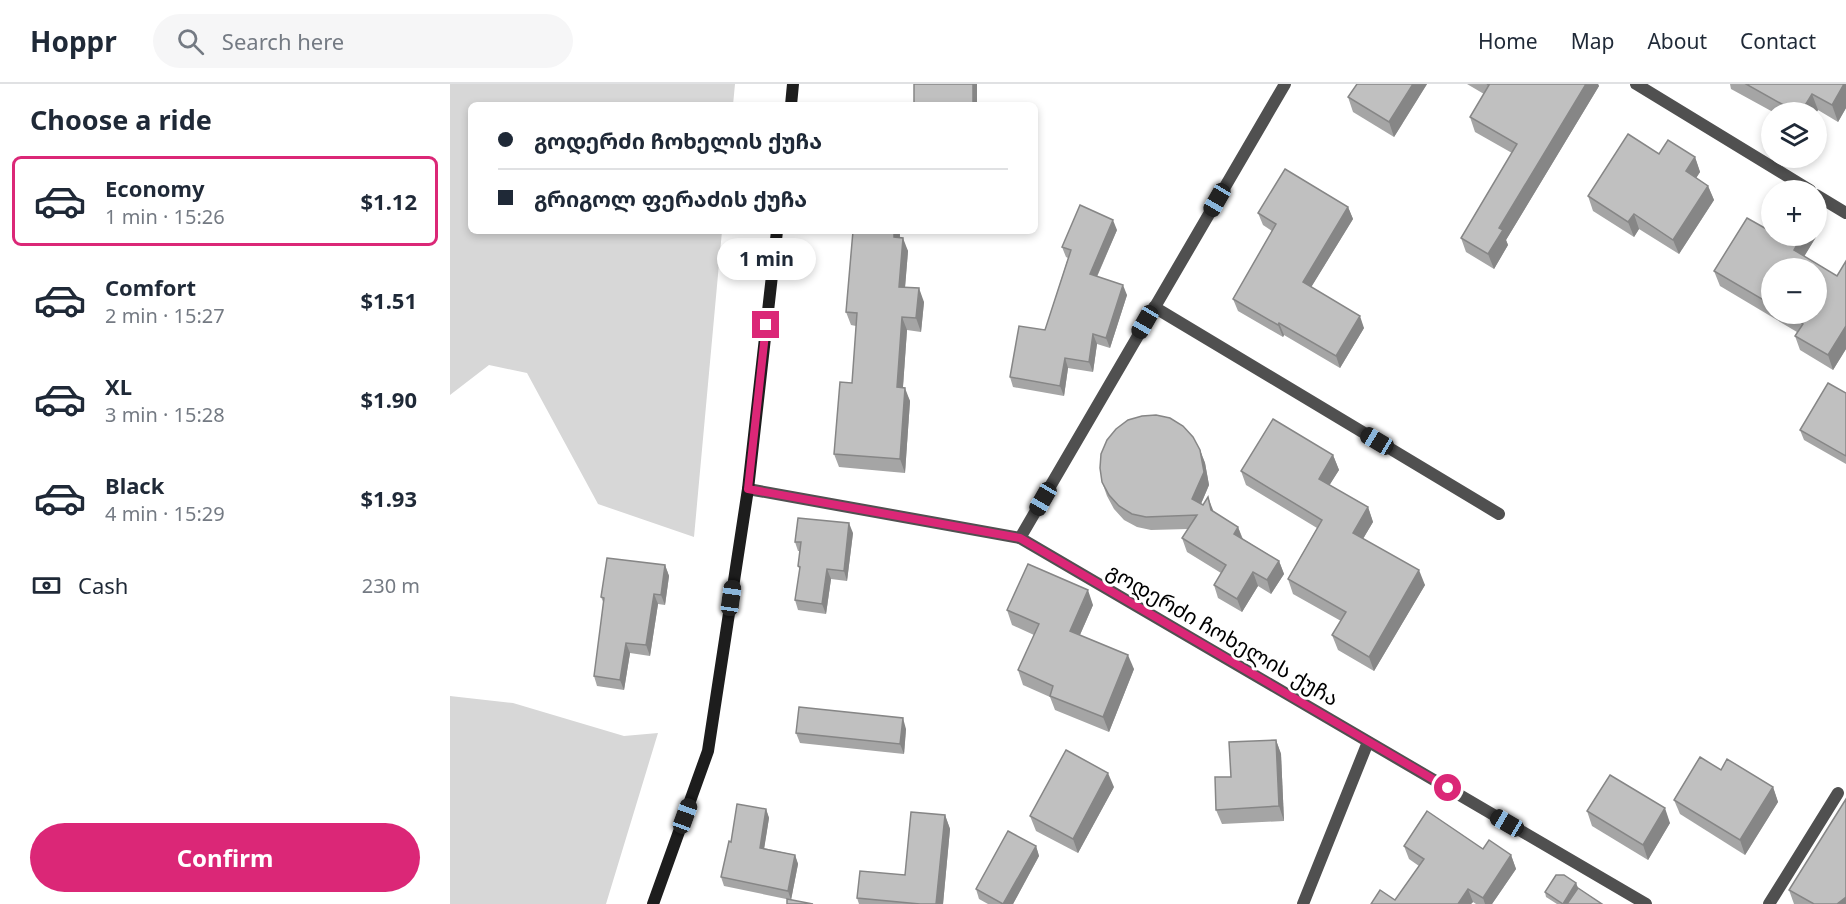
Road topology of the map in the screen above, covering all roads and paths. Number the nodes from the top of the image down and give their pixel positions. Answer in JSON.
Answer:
{"nodes":[{"id":1,"x":793,"y":84,"type":"edge"},
{"id":2,"x":1285,"y":84,"type":"edge"},
{"id":3,"x":1636,"y":84,"type":"edge"},
{"id":4,"x":791,"y":102,"type":"edge"},
{"id":5,"x":1794,"y":180,"type":"edge"},
{"id":6,"x":1827,"y":202,"type":"edge"},
{"id":7,"x":1846,"y":213,"type":"edge"},
{"id":8,"x":777,"y":234,"type":"edge"},
{"id":9,"x":1154,"y":307,"type":"junction"},
{"id":10,"x":748,"y":489,"type":"junction"},
{"id":11,"x":1499,"y":514,"type":"dead end"},
{"id":12,"x":1020,"y":538,"type":"junction"},
{"id":13,"x":1368,"y":742,"type":"junction"},
{"id":14,"x":1838,"y":793,"type":"dead end"},
{"id":15,"x":653,"y":904,"type":"edge"},
{"id":16,"x":1304,"y":904,"type":"edge"},
{"id":17,"x":1646,"y":904,"type":"edge"},
{"id":18,"x":1769,"y":904,"type":"edge"}],
"edges":[{"from":1,"to":4,"type":"street"},
{"from":2,"to":9,"type":"street"},
{"from":3,"to":5,"type":"street"},
{"from":6,"to":7,"type":"street"},
{"from":8,"to":10,"type":"street"},
{"from":9,"to":11,"type":"street"},
{"from":9,"to":12,"type":"street"},
{"from":10,"to":12,"type":"street","name":"გოდერძი ჩოხელის ქუჩა"},
{"from":10,"to":15,"type":"street"},
{"from":12,"to":13,"type":"street","name":"გოდერძი ჩოხელის ქუჩა"},
{"from":13,"to":16,"type":"street"},
{"from":13,"to":17,"type":"street","name":"გოდერძი ჩოხელის ქუჩა"},
{"from":14,"to":18,"type":"street"}]}
